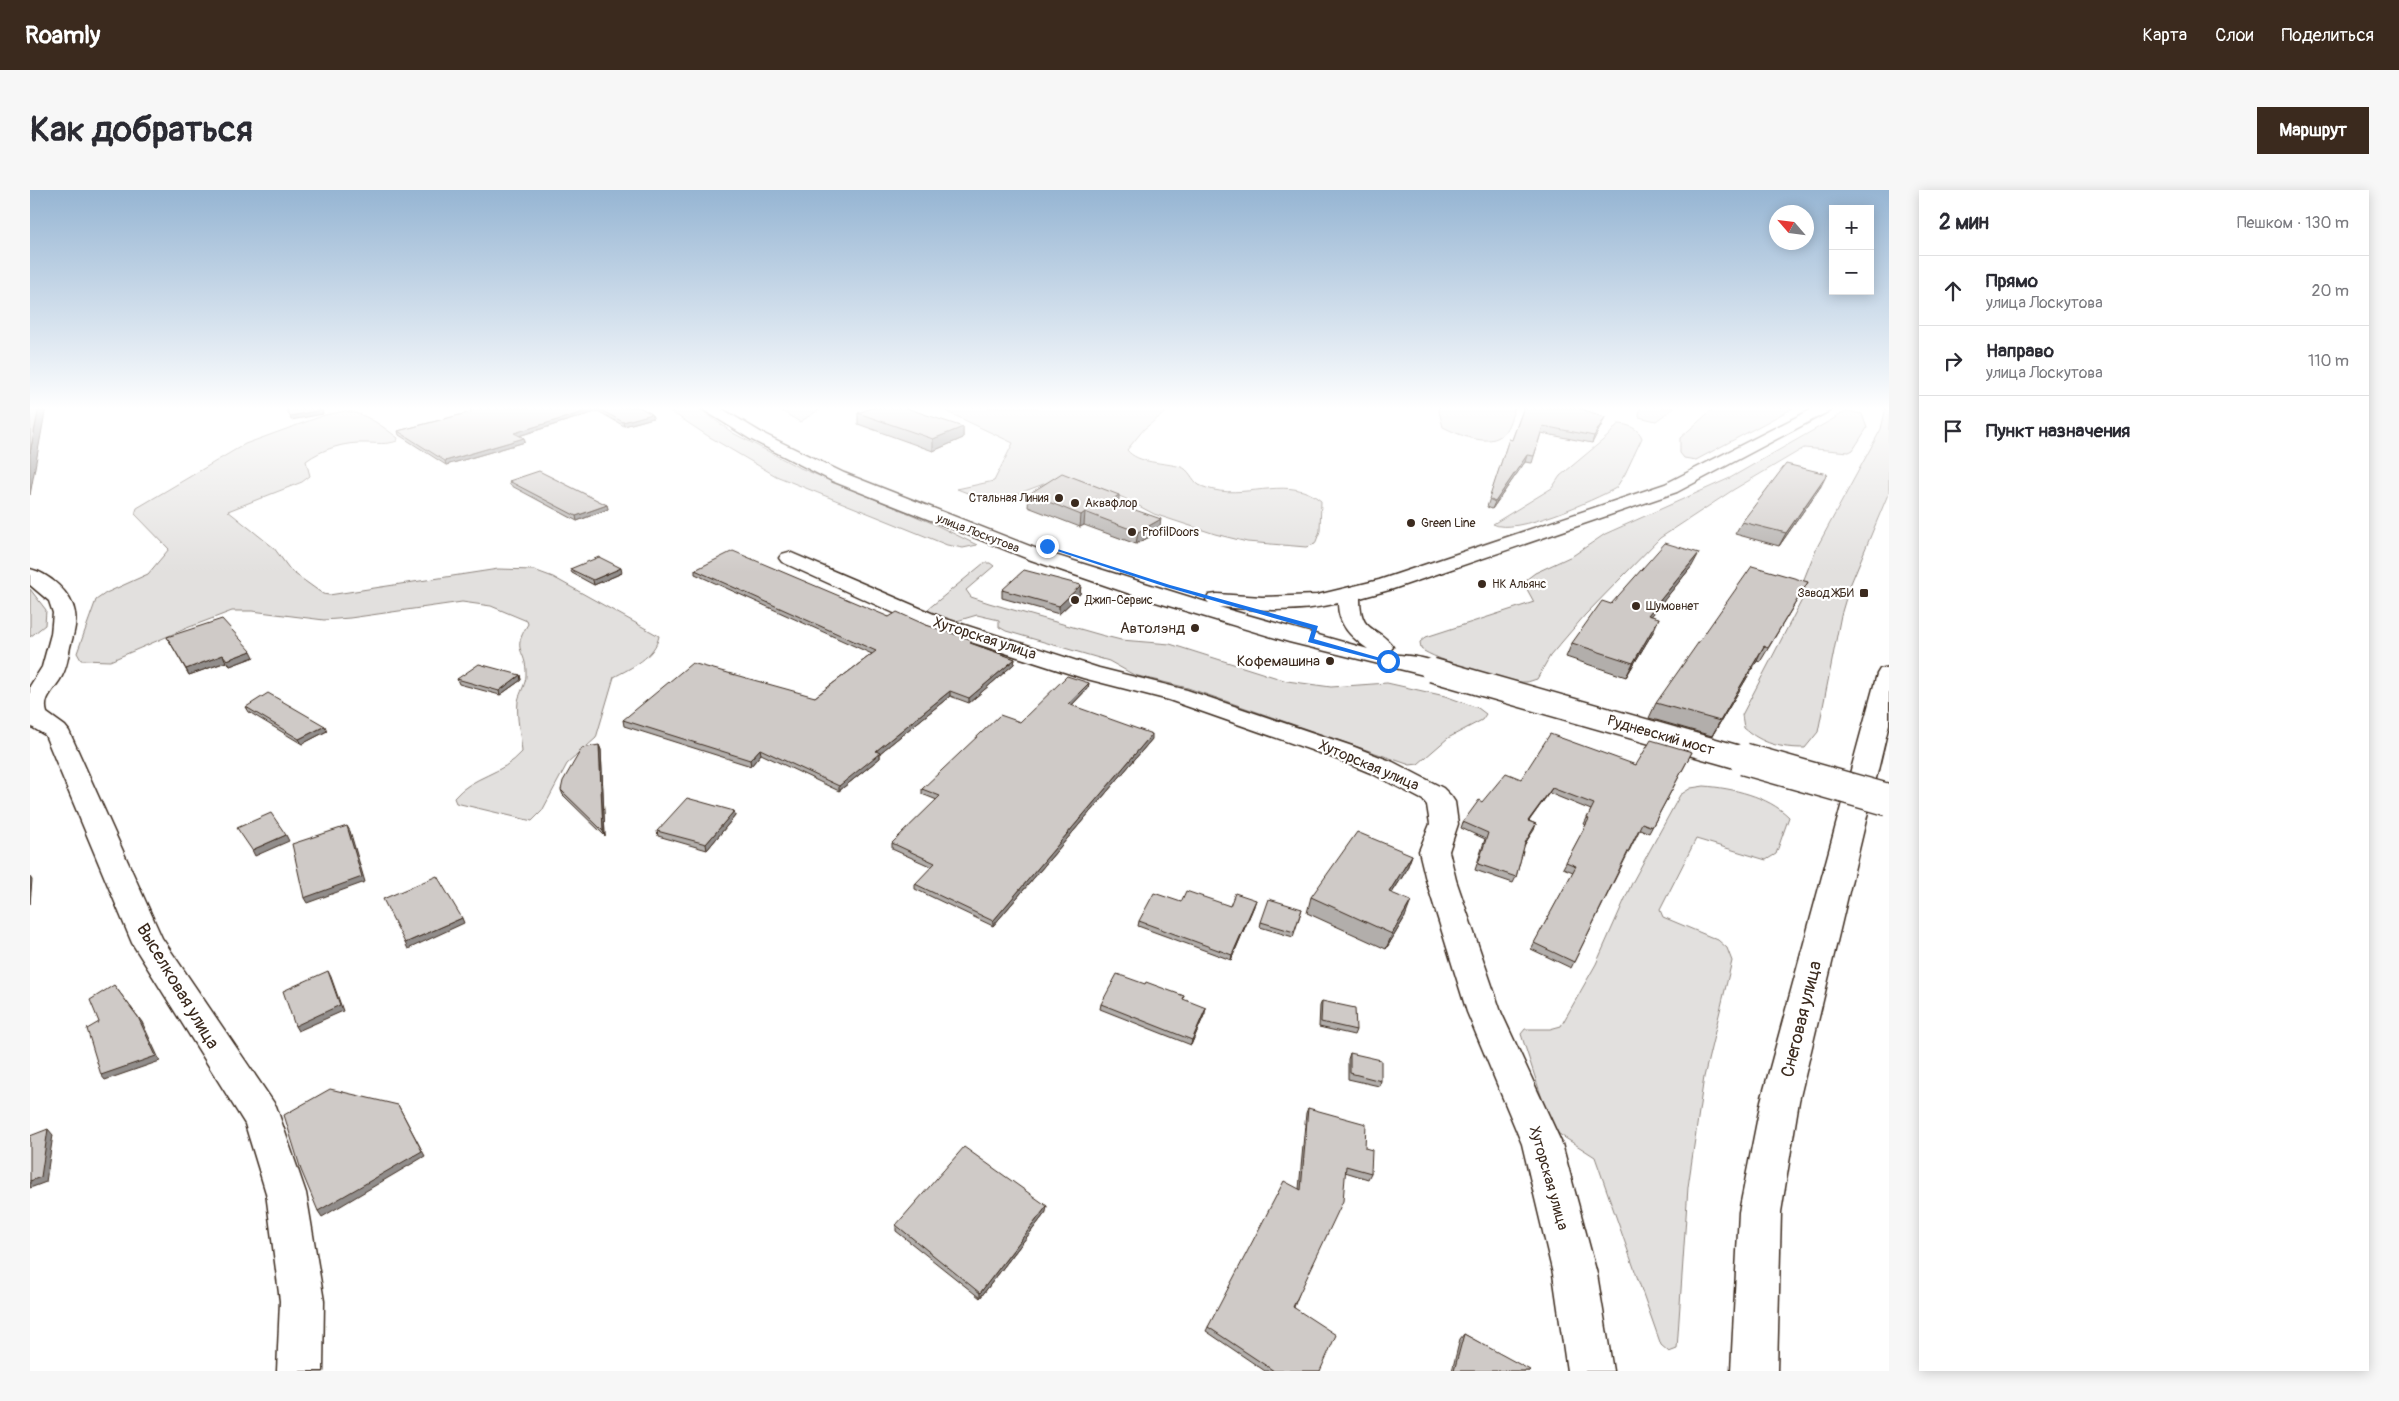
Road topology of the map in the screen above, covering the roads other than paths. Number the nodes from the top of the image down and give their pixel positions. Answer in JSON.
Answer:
{"nodes":[{"id":1,"x":808,"y":462,"type":"edge"},
{"id":2,"x":833,"y":462,"type":"edge"},
{"id":3,"x":1721,"y":462,"type":"edge"},
{"id":4,"x":789,"y":558,"type":"dead end"},
{"id":5,"x":30,"y":575,"type":"edge"},
{"id":6,"x":1349,"y":596,"type":"junction"},
{"id":7,"x":1217,"y":600,"type":"junction"},
{"id":8,"x":1313,"y":634,"type":"junction"},
{"id":9,"x":1381,"y":647,"type":"junction"},
{"id":10,"x":1407,"y":662,"type":"junction"},
{"id":11,"x":1432,"y":670,"type":"joint"},
{"id":12,"x":1889,"y":674,"type":"edge"},
{"id":13,"x":1889,"y":800,"type":"edge"},
{"id":14,"x":300,"y":1371,"type":"edge"},
{"id":15,"x":1590,"y":1371,"type":"edge"},
{"id":16,"x":1754,"y":1371,"type":"edge"}],
"edges":[{"from":1,"to":8,"type":"main road","name":"улица Лоскутова"},
{"from":2,"to":7,"type":"main road","name":"улица Лоскутова"},
{"from":3,"to":6,"type":"main road"},
{"from":4,"to":15,"type":"main road","name":"Хуторская улица"},
{"from":5,"to":14,"type":"main road","name":"Выселковая улица"},
{"from":6,"to":7,"type":"main road"},
{"from":6,"to":8,"type":"main road"},
{"from":6,"to":9,"type":"main road"},
{"from":7,"to":8,"type":"main road","name":"улица Лоскутова"},
{"from":8,"to":9,"type":"main road","name":"улица Лоскутова"},
{"from":8,"to":10,"type":"main road","name":"улица Лоскутова"},
{"from":9,"to":10,"type":"main road","name":"улица Лоскутова"},
{"from":10,"to":11,"type":"main road","name":"улица Лоскутова"},
{"from":11,"to":13,"type":"main road","name":"Рудневский мост","bridge":true},
{"from":12,"to":16,"type":"main road","name":"Снеговая улица"}]}
